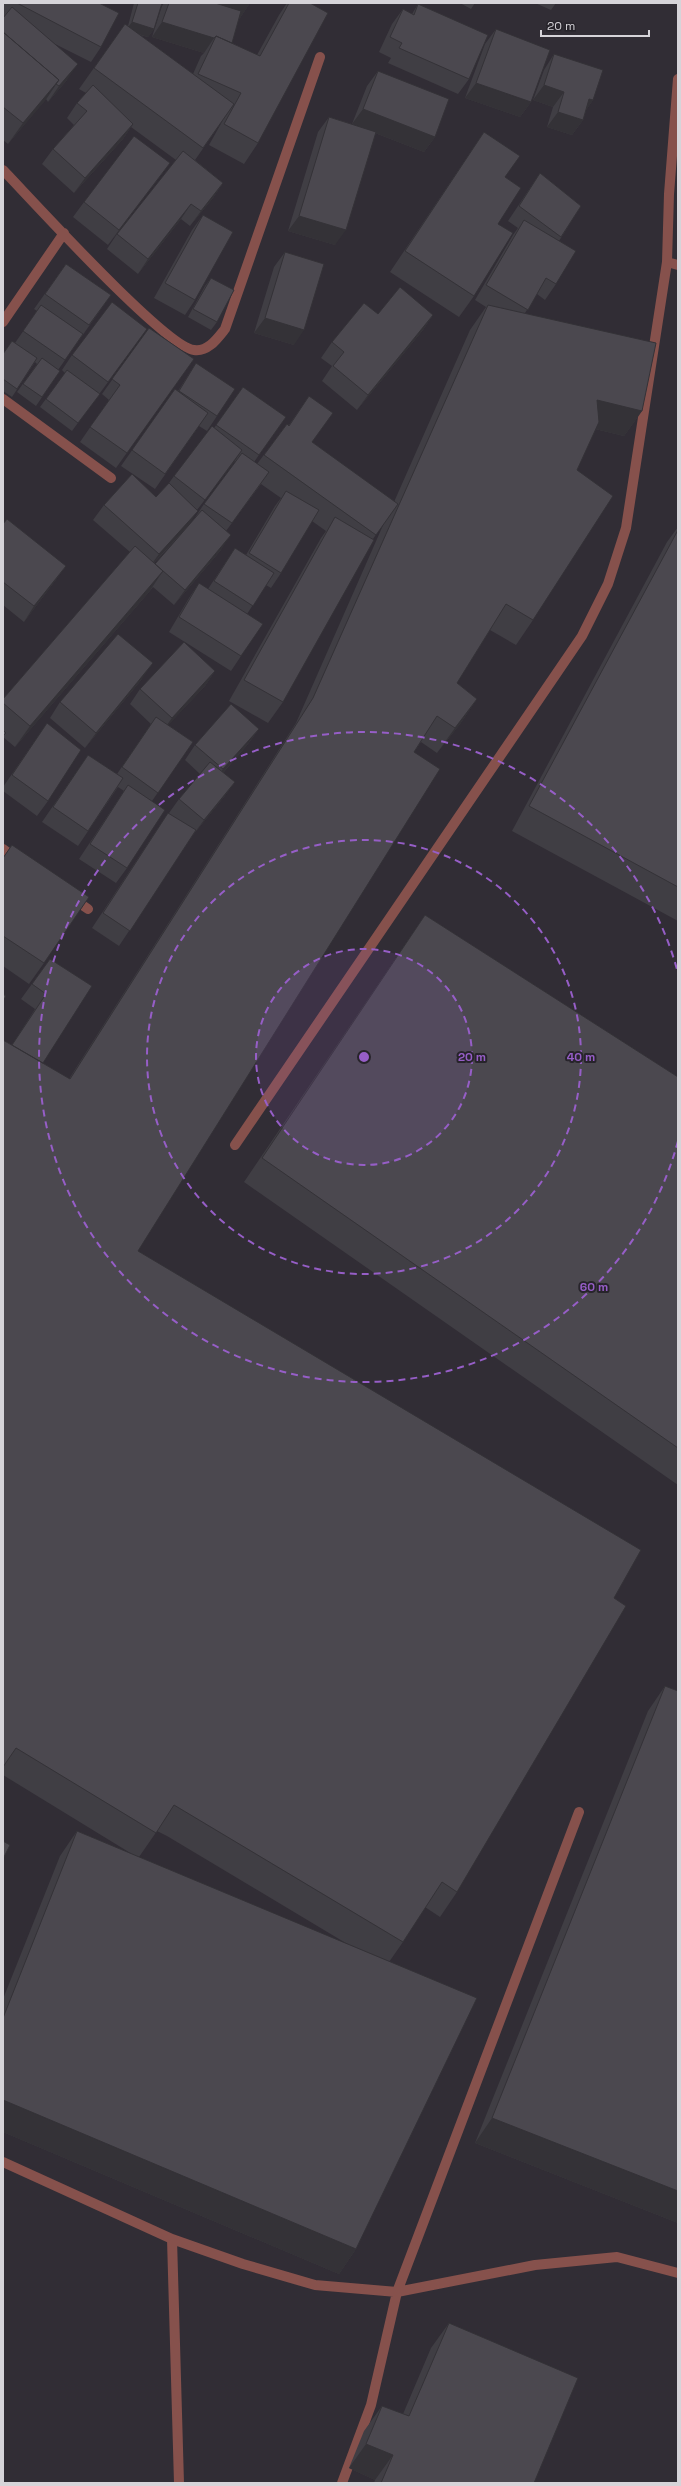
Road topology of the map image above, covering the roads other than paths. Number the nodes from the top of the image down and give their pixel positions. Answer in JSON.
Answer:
{"nodes":[{"id":1,"x":320,"y":57,"type":"dead end"},
{"id":2,"x":678,"y":79,"type":"edge"},
{"id":3,"x":3,"y":170,"type":"edge"},
{"id":4,"x":64,"y":233,"type":"junction"},
{"id":5,"x":667,"y":262,"type":"junction"},
{"id":6,"x":678,"y":265,"type":"edge"},
{"id":7,"x":3,"y":322,"type":"edge"},
{"id":8,"x":3,"y":399,"type":"edge"},
{"id":9,"x":111,"y":478,"type":"dead end"},
{"id":10,"x":3,"y":849,"type":"edge"},
{"id":11,"x":25,"y":865,"type":"edge"},
{"id":12,"x":63,"y":892,"type":"edge"},
{"id":13,"x":88,"y":909,"type":"edge"},
{"id":14,"x":235,"y":1145,"type":"dead end"},
{"id":15,"x":579,"y":1812,"type":"dead end"},
{"id":16,"x":3,"y":2162,"type":"edge"},
{"id":17,"x":172,"y":2239,"type":"junction"},
{"id":18,"x":678,"y":2274,"type":"edge"},
{"id":19,"x":397,"y":2292,"type":"junction"},
{"id":20,"x":179,"y":2483,"type":"edge"},
{"id":21,"x":342,"y":2483,"type":"edge"}],
"edges":[{"from":1,"to":4,"type":"street"},
{"from":2,"to":5,"type":"street"},
{"from":3,"to":4,"type":"street"},
{"from":4,"to":7,"type":"street"},
{"from":5,"to":6,"type":"street"},
{"from":5,"to":14,"type":"street"},
{"from":8,"to":9,"type":"street"},
{"from":10,"to":11,"type":"street"},
{"from":12,"to":13,"type":"street"},
{"from":15,"to":19,"type":"street"},
{"from":16,"to":17,"type":"street"},
{"from":17,"to":19,"type":"street"},
{"from":17,"to":20,"type":"street"},
{"from":18,"to":19,"type":"street"},
{"from":19,"to":21,"type":"street"}]}
